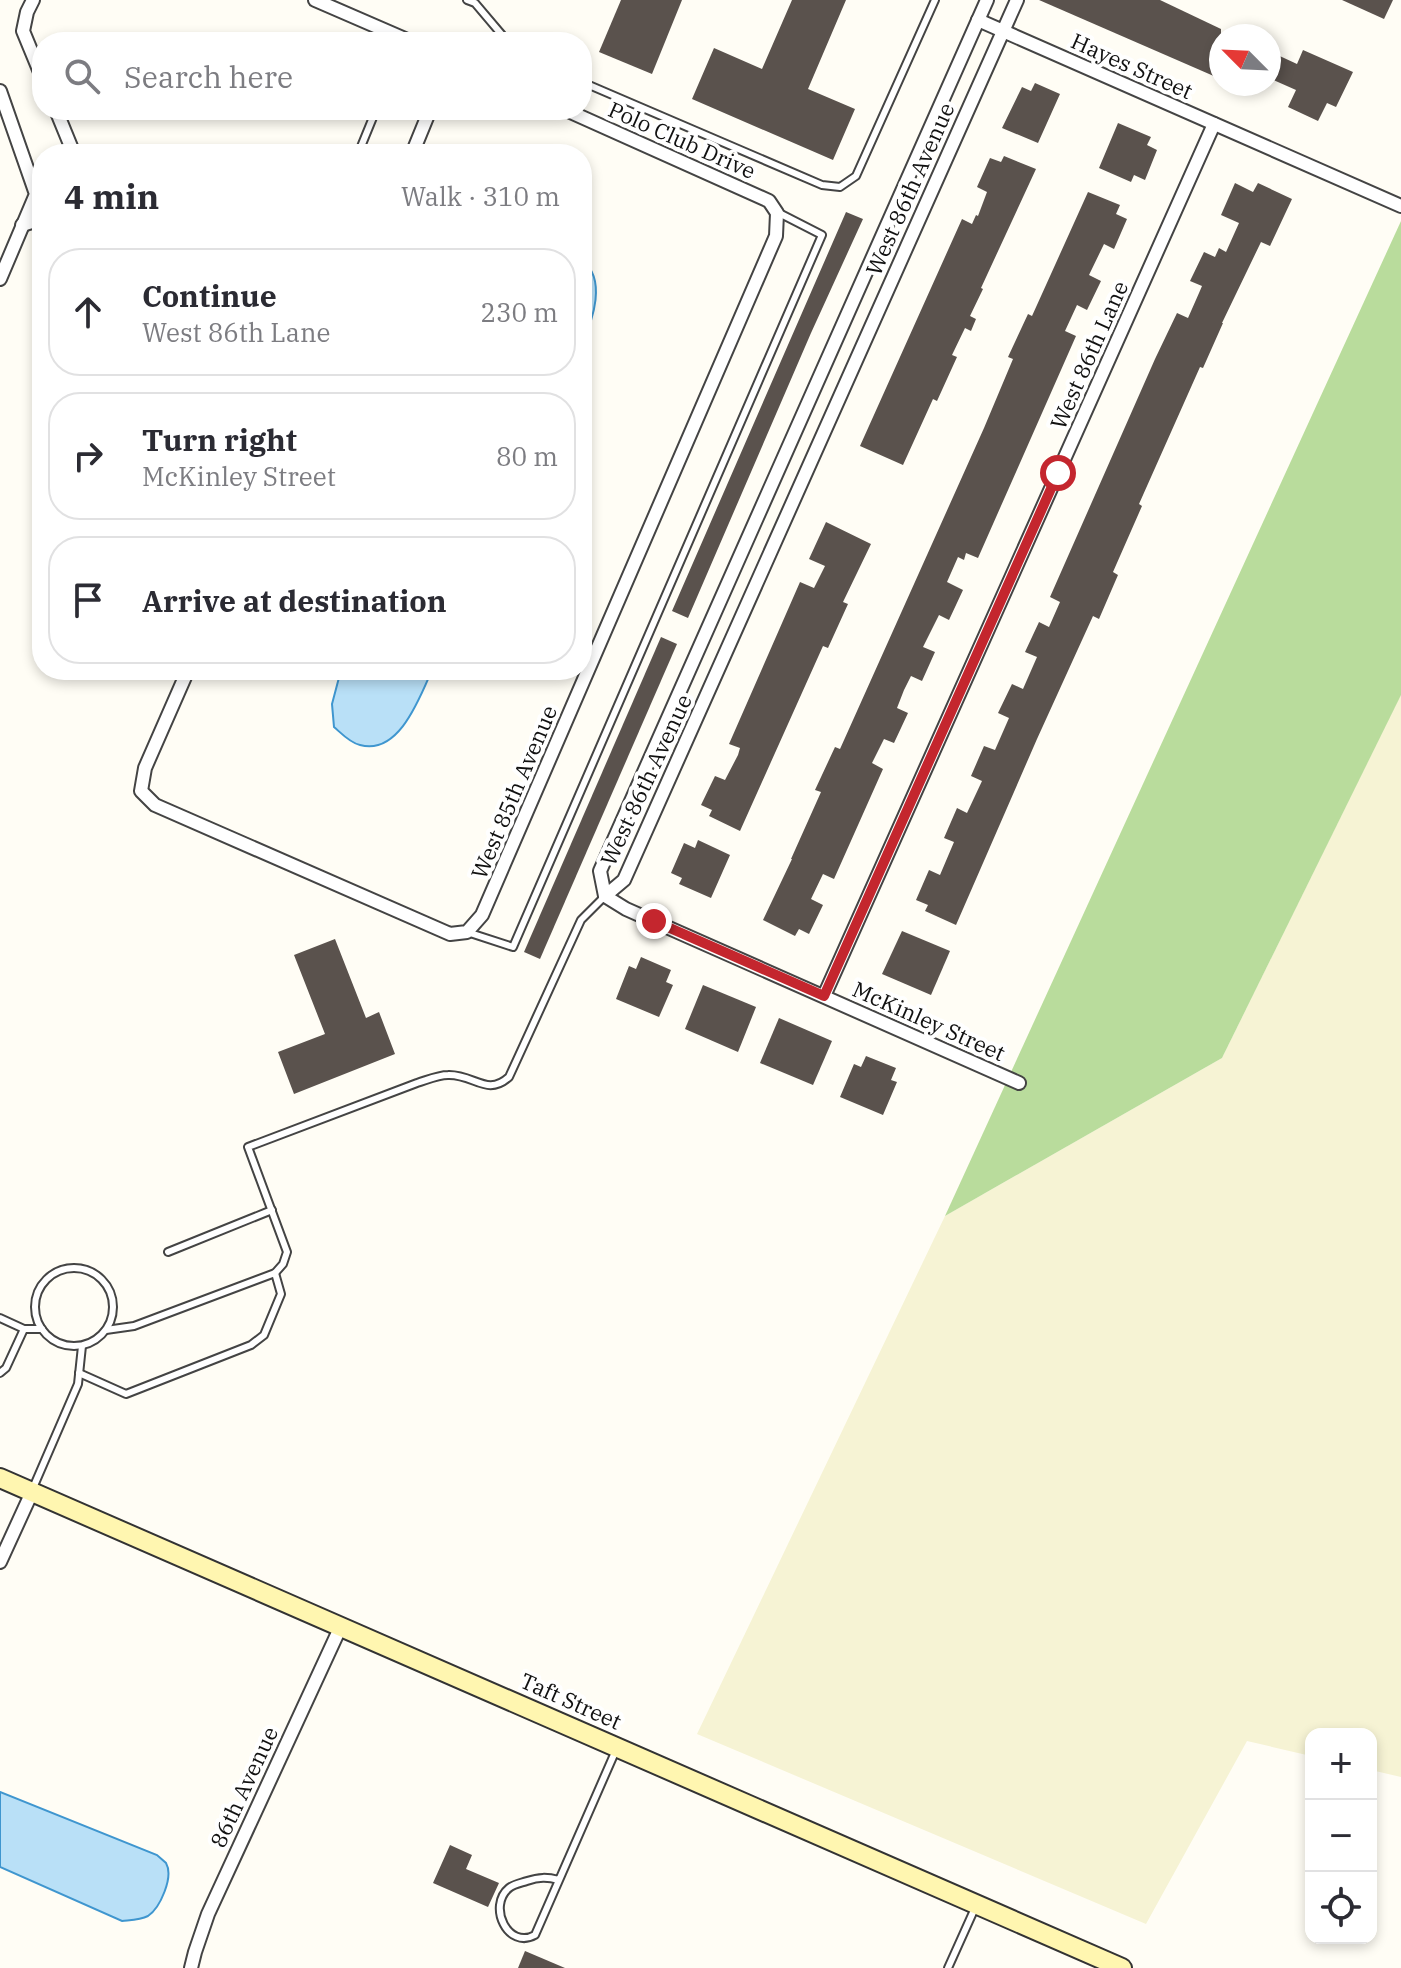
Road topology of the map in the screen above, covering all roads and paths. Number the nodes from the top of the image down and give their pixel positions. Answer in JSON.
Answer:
{"nodes":[{"id":1,"x":33,"y":0,"type":"edge"},
{"id":2,"x":315,"y":0,"type":"edge"},
{"id":3,"x":467,"y":0,"type":"edge"},
{"id":4,"x":935,"y":0,"type":"edge"},
{"id":5,"x":987,"y":0,"type":"edge"},
{"id":6,"x":1017,"y":0,"type":"edge"},
{"id":7,"x":978,"y":20,"type":"junction"},
{"id":8,"x":1003,"y":31,"type":"junction"},
{"id":9,"x":388,"y":32,"type":"edge"},
{"id":10,"x":500,"y":32,"type":"edge"},
{"id":11,"x":32,"y":53,"type":"edge"},
{"id":12,"x":592,"y":86,"type":"edge"},
{"id":13,"x":0,"y":91,"type":"edge"},
{"id":14,"x":60,"y":120,"type":"edge"},
{"id":15,"x":372,"y":120,"type":"edge"},
{"id":16,"x":426,"y":120,"type":"edge"},
{"id":17,"x":588,"y":120,"type":"edge"},
{"id":18,"x":1214,"y":124,"type":"junction"},
{"id":19,"x":70,"y":144,"type":"edge"},
{"id":20,"x":362,"y":144,"type":"edge"},
{"id":21,"x":416,"y":144,"type":"edge"},
{"id":22,"x":32,"y":183,"type":"edge"},
{"id":23,"x":32,"y":203,"type":"edge"},
{"id":24,"x":1401,"y":206,"type":"edge"},
{"id":25,"x":777,"y":213,"type":"junction"},
{"id":26,"x":32,"y":222,"type":"edge"},
{"id":27,"x":22,"y":225,"type":"junction"},
{"id":28,"x":0,"y":279,"type":"edge"},
{"id":29,"x":592,"y":661,"type":"edge"},
{"id":30,"x":184,"y":680,"type":"edge"},
{"id":31,"x":584,"y":680,"type":"edge"},
{"id":32,"x":605,"y":896,"type":"junction"},
{"id":33,"x":467,"y":932,"type":"junction"},
{"id":34,"x":824,"y":996,"type":"junction"},
{"id":35,"x":1019,"y":1083,"type":"dead end"},
{"id":36,"x":272,"y":1210,"type":"junction"},
{"id":37,"x":168,"y":1252,"type":"dead end"},
{"id":38,"x":275,"y":1273,"type":"junction"},
{"id":39,"x":0,"y":1318,"type":"edge"},
{"id":40,"x":24,"y":1329,"type":"junction"},
{"id":41,"x":42,"y":1329,"type":"junction"},
{"id":42,"x":106,"y":1330,"type":"junction"},
{"id":43,"x":82,"y":1346,"type":"junction"},
{"id":44,"x":0,"y":1373,"type":"edge"},
{"id":45,"x":79,"y":1373,"type":"junction"},
{"id":46,"x":0,"y":1478,"type":"edge"},
{"id":47,"x":32,"y":1492,"type":"junction"},
{"id":48,"x":0,"y":1562,"type":"edge"},
{"id":49,"x":341,"y":1626,"type":"junction"},
{"id":50,"x":617,"y":1747,"type":"junction"},
{"id":51,"x":559,"y":1880,"type":"junction"},
{"id":52,"x":976,"y":1904,"type":"junction"},
{"id":53,"x":191,"y":1968,"type":"edge"},
{"id":54,"x":948,"y":1968,"type":"edge"},
{"id":55,"x":1122,"y":1968,"type":"edge"}],
"edges":[{"from":1,"to":11,"type":"street"},
{"from":2,"to":9,"type":"street"},
{"from":3,"to":10,"type":"lane"},
{"from":4,"to":12,"type":"lane"},
{"from":5,"to":7,"type":"street","name":"West 86th Avenue"},
{"from":6,"to":8,"type":"street","name":"West 86th Avenue"},
{"from":7,"to":8,"type":"street","name":"Hayes Street"},
{"from":7,"to":32,"type":"street","name":"West 86th Avenue"},
{"from":8,"to":18,"type":"street","name":"Hayes Street"},
{"from":8,"to":32,"type":"street","name":"West 86th Avenue"},
{"from":13,"to":22,"type":"street"},
{"from":14,"to":19,"type":"street"},
{"from":15,"to":20,"type":"lane"},
{"from":16,"to":21,"type":"street"},
{"from":17,"to":25,"type":"street","name":"Polo Club Drive"},
{"from":18,"to":24,"type":"street","name":"Hayes Street"},
{"from":18,"to":34,"type":"street","name":"West 86th Lane"},
{"from":23,"to":27,"type":"street"},
{"from":25,"to":29,"type":"street","name":"West 85th Avenue"},
{"from":25,"to":33,"type":"lane"},
{"from":26,"to":27,"type":"street"},
{"from":27,"to":28,"type":"street"},
{"from":30,"to":33,"type":"street"},
{"from":31,"to":33,"type":"street","name":"West 85th Avenue"},
{"from":32,"to":34,"type":"street","name":"McKinley Street"},
{"from":32,"to":36,"type":"lane"},
{"from":34,"to":35,"type":"street","name":"McKinley Street"},
{"from":36,"to":37,"type":"lane"},
{"from":36,"to":38,"type":"lane"},
{"from":38,"to":42,"type":"lane"},
{"from":38,"to":45,"type":"lane"},
{"from":39,"to":40,"type":"lane"},
{"from":40,"to":41,"type":"lane"},
{"from":40,"to":44,"type":"lane"},
{"from":41,"to":42,"type":"lane"},
{"from":41,"to":43,"type":"lane"},
{"from":42,"to":43,"type":"lane"},
{"from":43,"to":45,"type":"lane"},
{"from":45,"to":47,"type":"lane"},
{"from":46,"to":47,"type":"main road","name":"Taft Street"},
{"from":47,"to":48,"type":"street"},
{"from":47,"to":49,"type":"main road","name":"Taft Street"},
{"from":49,"to":50,"type":"main road","name":"Taft Street"},
{"from":49,"to":53,"type":"street","name":"86th Avenue"},
{"from":50,"to":51,"type":"lane"},
{"from":50,"to":52,"type":"main road","name":"Taft Street"},
{"from":51,"to":51,"type":"lane"},
{"from":52,"to":54,"type":"lane"},
{"from":52,"to":55,"type":"main road","name":"Taft Street"}]}
